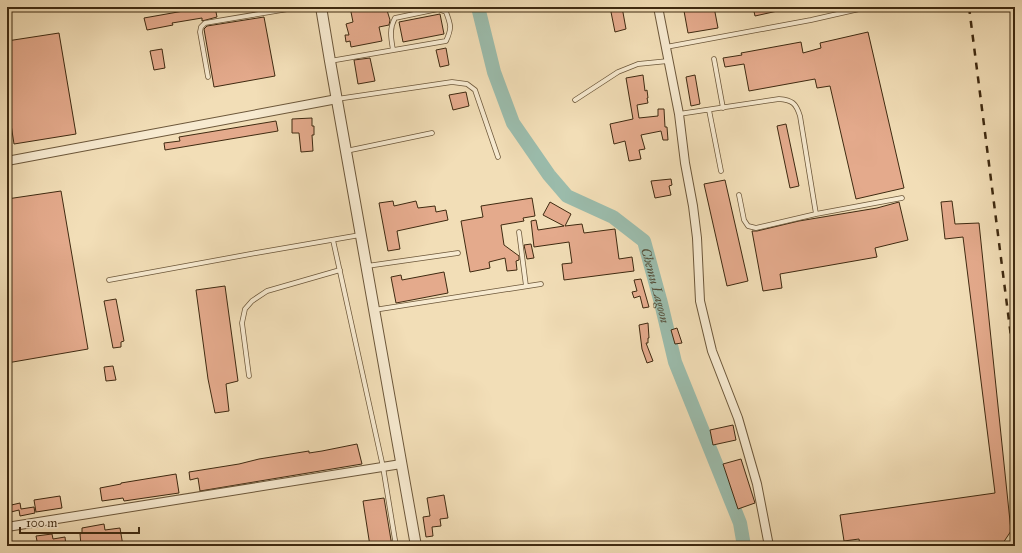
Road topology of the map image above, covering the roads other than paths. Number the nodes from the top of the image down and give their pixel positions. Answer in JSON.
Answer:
{"nodes":[{"id":1,"x":300,"y":7,"type":"edge"},
{"id":2,"x":321,"y":7,"type":"edge"},
{"id":3,"x":658,"y":7,"type":"edge"},
{"id":4,"x":868,"y":7,"type":"edge"},
{"id":5,"x":666,"y":47,"type":"junction"},
{"id":6,"x":394,"y":50,"type":"junction"},
{"id":7,"x":714,"y":58,"type":"dead end"},
{"id":8,"x":330,"y":61,"type":"junction"},
{"id":9,"x":668,"y":61,"type":"junction"},
{"id":10,"x":208,"y":77,"type":"dead end"},
{"id":11,"x":337,"y":100,"type":"junction"},
{"id":12,"x":575,"y":100,"type":"dead end"},
{"id":13,"x":723,"y":108,"type":"junction"},
{"id":14,"x":710,"y":110,"type":"junction"},
{"id":15,"x":679,"y":114,"type":"junction"},
{"id":16,"x":432,"y":133,"type":"dead end"},
{"id":17,"x":346,"y":151,"type":"junction"},
{"id":18,"x":498,"y":157,"type":"dead end"},
{"id":19,"x":7,"y":161,"type":"edge"},
{"id":20,"x":721,"y":171,"type":"dead end"},
{"id":21,"x":739,"y":195,"type":"dead end"},
{"id":22,"x":902,"y":198,"type":"dead end"},
{"id":23,"x":816,"y":214,"type":"junction"},
{"id":24,"x":519,"y":232,"type":"dead end"},
{"id":25,"x":361,"y":235,"type":"junction"},
{"id":26,"x":333,"y":240,"type":"junction"},
{"id":27,"x":458,"y":253,"type":"dead end"},
{"id":28,"x":366,"y":267,"type":"junction"},
{"id":29,"x":340,"y":270,"type":"junction"},
{"id":30,"x":110,"y":280,"type":"dead end"},
{"id":31,"x":541,"y":284,"type":"dead end"},
{"id":32,"x":526,"y":286,"type":"junction"},
{"id":33,"x":374,"y":310,"type":"junction"},
{"id":34,"x":249,"y":376,"type":"dead end"},
{"id":35,"x":401,"y":464,"type":"junction"},
{"id":36,"x":383,"y":467,"type":"junction"},
{"id":37,"x":7,"y":527,"type":"edge"},
{"id":38,"x":396,"y":546,"type":"edge"},
{"id":39,"x":416,"y":546,"type":"edge"},
{"id":40,"x":769,"y":546,"type":"edge"}],
"edges":[{"from":1,"to":10,"type":"lane"},
{"from":2,"to":8,"type":"street"},
{"from":3,"to":5,"type":"street"},
{"from":4,"to":5,"type":"lane"},
{"from":5,"to":9,"type":"street"},
{"from":6,"to":6,"type":"lane"},
{"from":6,"to":8,"type":"lane"},
{"from":7,"to":13,"type":"lane"},
{"from":8,"to":11,"type":"street"},
{"from":9,"to":12,"type":"lane"},
{"from":9,"to":15,"type":"street"},
{"from":11,"to":17,"type":"street"},
{"from":11,"to":18,"type":"lane"},
{"from":11,"to":19,"type":"street"},
{"from":13,"to":14,"type":"lane"},
{"from":13,"to":23,"type":"lane"},
{"from":14,"to":15,"type":"lane"},
{"from":14,"to":20,"type":"lane"},
{"from":15,"to":40,"type":"street"},
{"from":16,"to":17,"type":"lane"},
{"from":17,"to":25,"type":"street"},
{"from":21,"to":23,"type":"lane"},
{"from":22,"to":23,"type":"lane"},
{"from":24,"to":32,"type":"lane"},
{"from":25,"to":26,"type":"lane"},
{"from":25,"to":28,"type":"street"},
{"from":26,"to":29,"type":"lane"},
{"from":26,"to":30,"type":"lane"},
{"from":27,"to":28,"type":"lane"},
{"from":28,"to":33,"type":"street"},
{"from":29,"to":34,"type":"lane"},
{"from":29,"to":36,"type":"lane"},
{"from":31,"to":32,"type":"lane"},
{"from":32,"to":33,"type":"lane"},
{"from":33,"to":35,"type":"street"},
{"from":35,"to":36,"type":"street"},
{"from":35,"to":39,"type":"street"},
{"from":36,"to":37,"type":"street"},
{"from":36,"to":38,"type":"lane"}]}
